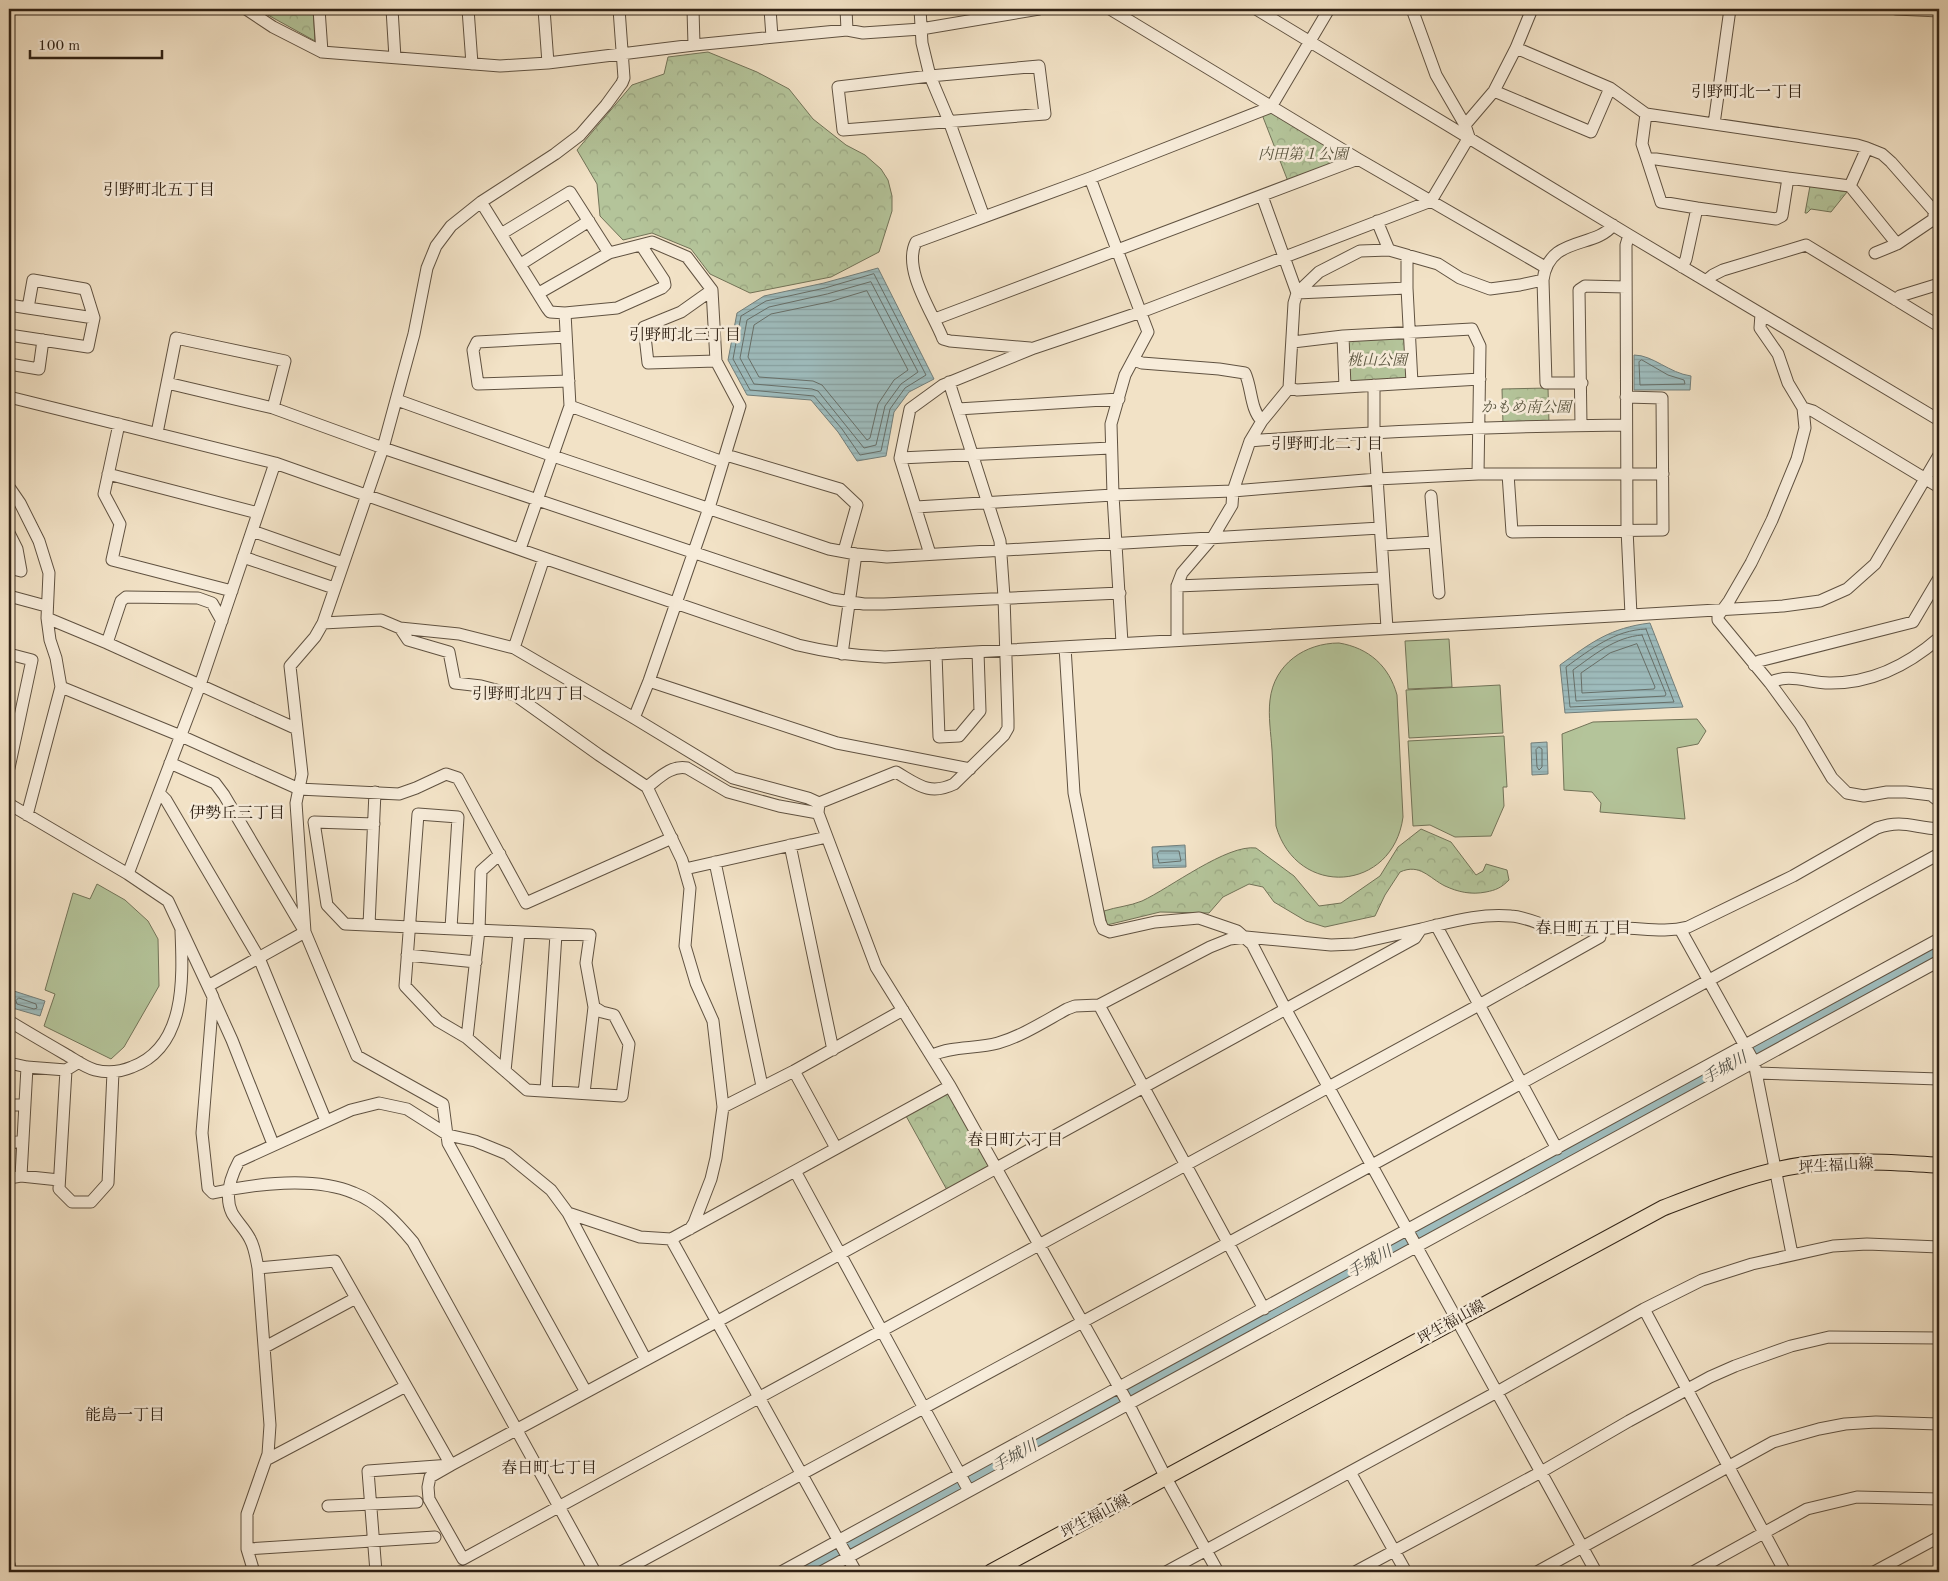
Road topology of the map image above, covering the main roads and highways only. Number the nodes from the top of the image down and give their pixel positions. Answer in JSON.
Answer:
{"nodes":[{"id":1,"x":1939,"y":1164,"type":"edge"},
{"id":2,"x":991,"y":1572,"type":"edge"}],
"edges":[{"from":1,"to":2,"type":"main road","name":"坪生福山線"}]}
